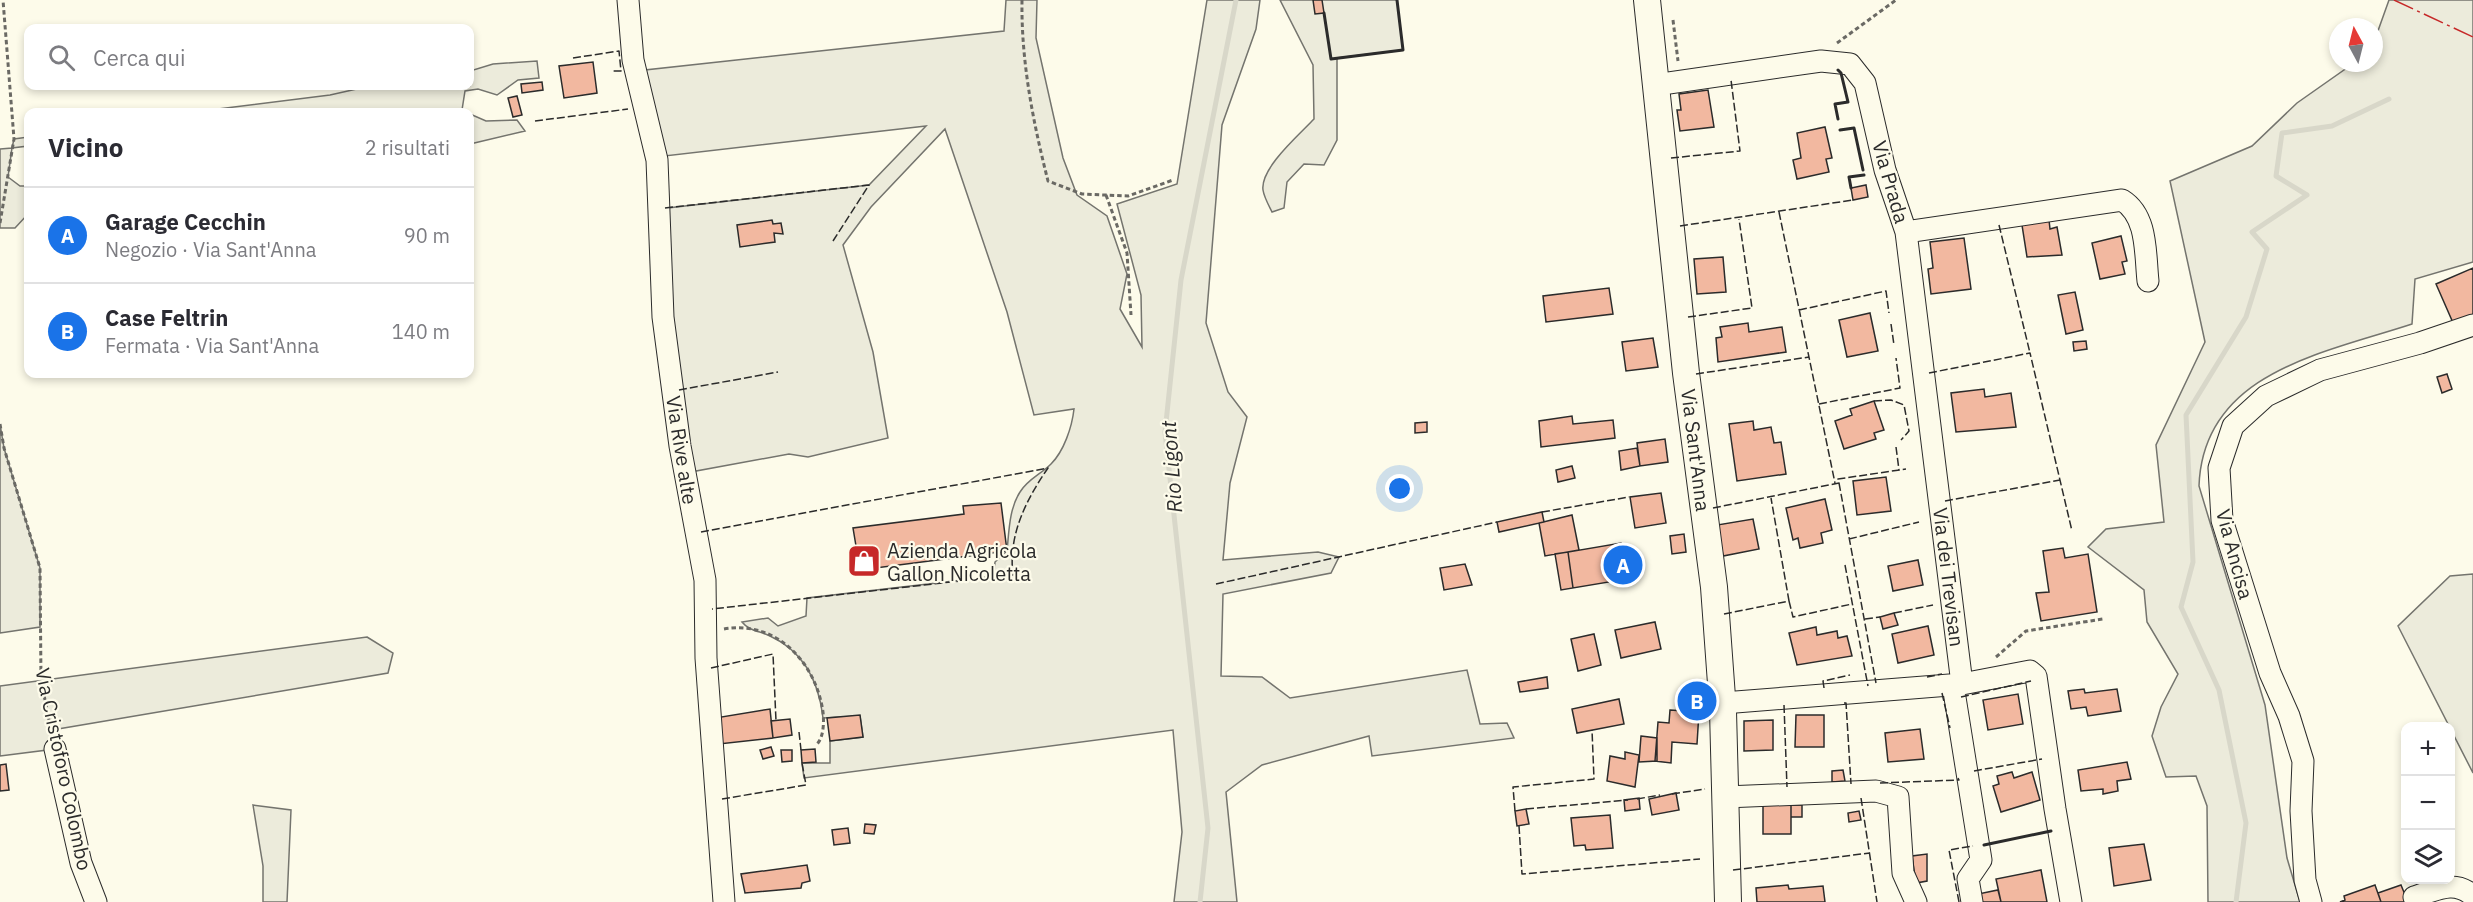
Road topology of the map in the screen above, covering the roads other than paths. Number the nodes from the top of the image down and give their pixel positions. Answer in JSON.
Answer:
{"nodes":[{"id":1,"x":627,"y":0,"type":"edge"},
{"id":2,"x":1647,"y":0,"type":"edge"},
{"id":3,"x":1655,"y":84,"type":"junction"},
{"id":4,"x":1906,"y":232,"type":"junction"},
{"id":5,"x":2148,"y":281,"type":"dead end"},
{"id":6,"x":2473,"y":325,"type":"edge"},
{"id":7,"x":1963,"y":684,"type":"junction"},
{"id":8,"x":1723,"y":703,"type":"junction"},
{"id":9,"x":55,"y":749,"type":"road end"},
{"id":10,"x":1725,"y":797,"type":"junction"},
{"id":11,"x":2473,"y":896,"type":"edge"},
{"id":12,"x":2414,"y":897,"type":"dead end"},
{"id":13,"x":96,"y":902,"type":"edge"},
{"id":14,"x":724,"y":902,"type":"edge"},
{"id":15,"x":1728,"y":902,"type":"edge"},
{"id":16,"x":1916,"y":902,"type":"edge"},
{"id":17,"x":1972,"y":902,"type":"edge"},
{"id":18,"x":2071,"y":902,"type":"edge"},
{"id":19,"x":2311,"y":902,"type":"edge"}],
"edges":[{"from":1,"to":14,"type":"street","name":"Via Rive alte"},
{"from":2,"to":3,"type":"main road","name":"Via Sant'Anna"},
{"from":3,"to":4,"type":"street","name":"Via Prada"},
{"from":3,"to":8,"type":"main road","name":"Via Sant'Anna"},
{"from":4,"to":5,"type":"street","name":"Via Prada"},
{"from":4,"to":7,"type":"street","name":"Via dei Trevisan"},
{"from":6,"to":19,"type":"street","name":"Via Ancisa"},
{"from":7,"to":8,"type":"street"},
{"from":7,"to":17,"type":"street","name":"Via dei Trevisan"},
{"from":7,"to":18,"type":"street"},
{"from":8,"to":10,"type":"main road","name":"Via Sant'Anna"},
{"from":9,"to":13,"type":"street","name":"Via Cristoforo Colombo"},
{"from":10,"to":15,"type":"main road","name":"Via Sant'Anna"},
{"from":10,"to":16,"type":"street"},
{"from":11,"to":12,"type":"street"}]}
